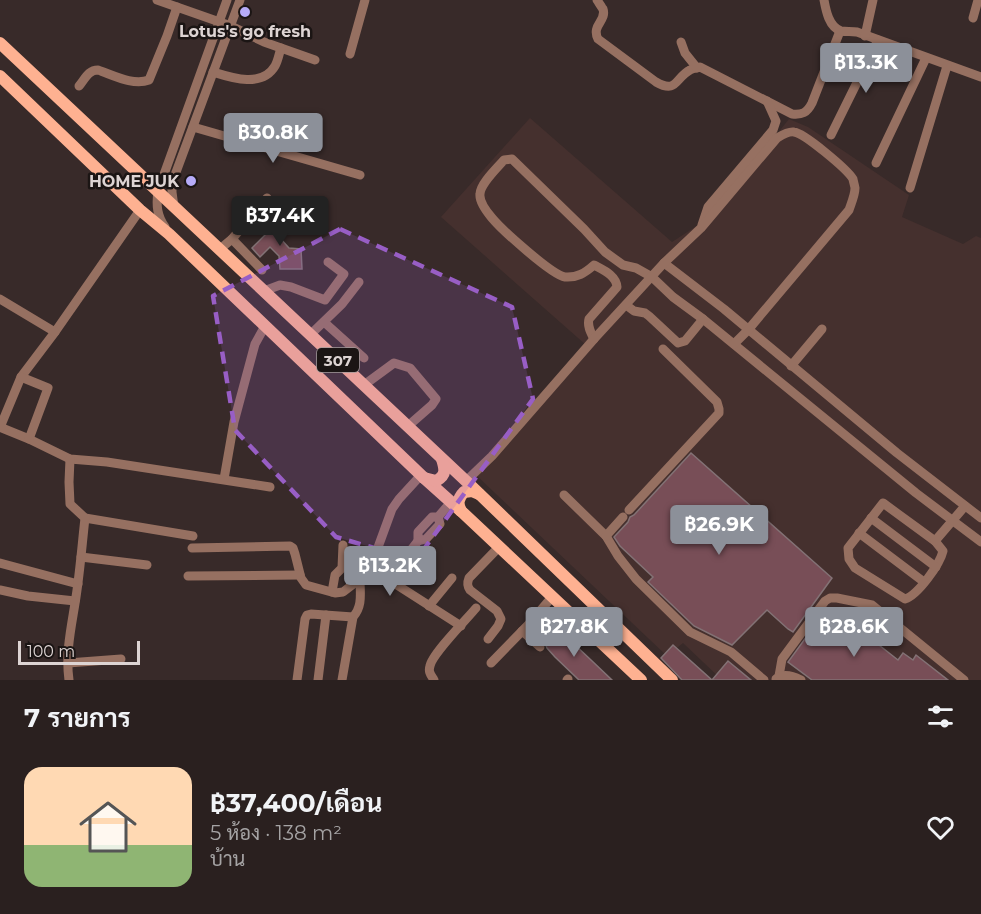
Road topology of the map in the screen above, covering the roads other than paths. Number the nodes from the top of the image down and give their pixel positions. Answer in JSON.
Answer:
{"nodes":[{"id":1,"x":157,"y":0,"type":"edge"},
{"id":2,"x":226,"y":0,"type":"edge"},
{"id":3,"x":240,"y":0,"type":"edge"},
{"id":4,"x":365,"y":0,"type":"edge"},
{"id":5,"x":597,"y":0,"type":"edge"},
{"id":6,"x":824,"y":0,"type":"edge"},
{"id":7,"x":873,"y":0,"type":"edge"},
{"id":8,"x":978,"y":0,"type":"edge"},
{"id":9,"x":177,"y":7,"type":"junction"},
{"id":10,"x":973,"y":18,"type":"dead end"},
{"id":11,"x":219,"y":22,"type":"junction"},
{"id":12,"x":231,"y":26,"type":"junction"},
{"id":13,"x":840,"y":31,"type":"junction"},
{"id":14,"x":865,"y":36,"type":"junction"},
{"id":15,"x":878,"y":40,"type":"junction"},
{"id":16,"x":681,"y":42,"type":"dead end"},
{"id":17,"x":0,"y":43,"type":"edge"},
{"id":18,"x":281,"y":48,"type":"junction"},
{"id":19,"x":350,"y":54,"type":"dead end"},
{"id":20,"x":926,"y":58,"type":"junction"},
{"id":21,"x":315,"y":60,"type":"dead end"},
{"id":22,"x":947,"y":66,"type":"junction"},
{"id":23,"x":697,"y":68,"type":"junction"},
{"id":24,"x":213,"y":72,"type":"junction"},
{"id":25,"x":0,"y":75,"type":"edge"},
{"id":26,"x":981,"y":77,"type":"edge"},
{"id":27,"x":80,"y":86,"type":"dead end"},
{"id":28,"x":767,"y":101,"type":"junction"},
{"id":29,"x":193,"y":127,"type":"junction"},
{"id":30,"x":831,"y":135,"type":"dead end"},
{"id":31,"x":876,"y":163,"type":"dead end"},
{"id":32,"x":360,"y":175,"type":"dead end"},
{"id":33,"x":910,"y":188,"type":"dead end"},
{"id":34,"x":158,"y":191,"type":"junction"},
{"id":35,"x":267,"y":198,"type":"dead end"},
{"id":36,"x":174,"y":207,"type":"junction"},
{"id":37,"x":140,"y":210,"type":"junction"},
{"id":38,"x":701,"y":228,"type":"junction"},
{"id":39,"x":169,"y":234,"type":"junction"},
{"id":40,"x":232,"y":239,"type":"junction"},
{"id":41,"x":220,"y":249,"type":"junction"},
{"id":42,"x":605,"y":252,"type":"junction"},
{"id":43,"x":328,"y":262,"type":"dead end"},
{"id":44,"x":664,"y":263,"type":"junction"},
{"id":45,"x":594,"y":265,"type":"junction"},
{"id":46,"x":262,"y":270,"type":"dead end"},
{"id":47,"x":652,"y":278,"type":"junction"},
{"id":48,"x":359,"y":282,"type":"dead end"},
{"id":49,"x":264,"y":291,"type":"junction"},
{"id":50,"x":0,"y":299,"type":"edge"},
{"id":51,"x":626,"y":305,"type":"junction"},
{"id":52,"x":703,"y":319,"type":"junction"},
{"id":53,"x":324,"y":322,"type":"junction"},
{"id":54,"x":265,"y":326,"type":"junction"},
{"id":55,"x":822,"y":329,"type":"dead end"},
{"id":56,"x":748,"y":330,"type":"junction"},
{"id":57,"x":55,"y":332,"type":"junction"},
{"id":58,"x":310,"y":335,"type":"junction"},
{"id":59,"x":594,"y":339,"type":"junction"},
{"id":60,"x":734,"y":344,"type":"junction"},
{"id":61,"x":663,"y":349,"type":"dead end"},
{"id":62,"x":364,"y":358,"type":"dead end"},
{"id":63,"x":791,"y":366,"type":"junction"},
{"id":64,"x":21,"y":377,"type":"junction"},
{"id":65,"x":364,"y":385,"type":"junction"},
{"id":66,"x":1,"y":426,"type":"edge"},
{"id":67,"x":408,"y":426,"type":"junction"},
{"id":68,"x":29,"y":439,"type":"junction"},
{"id":69,"x":441,"y":458,"type":"junction"},
{"id":70,"x":70,"y":459,"type":"junction"},
{"id":71,"x":422,"y":476,"type":"junction"},
{"id":72,"x":224,"y":479,"type":"junction"},
{"id":73,"x":466,"y":481,"type":"junction"},
{"id":74,"x":270,"y":487,"type":"dead end"},
{"id":75,"x":479,"y":494,"type":"junction"},
{"id":76,"x":564,"y":495,"type":"dead end"},
{"id":77,"x":965,"y":506,"type":"junction"},
{"id":78,"x":456,"y":507,"type":"junction"},
{"id":79,"x":85,"y":518,"type":"junction"},
{"id":80,"x":871,"y":518,"type":"junction"},
{"id":81,"x":981,"y":518,"type":"edge"},
{"id":82,"x":952,"y":521,"type":"junction"},
{"id":83,"x":859,"y":533,"type":"junction"},
{"id":84,"x":193,"y":536,"type":"dead end"},
{"id":85,"x":606,"y":536,"type":"junction"},
{"id":86,"x":935,"y":541,"type":"junction"},
{"id":87,"x":981,"y":542,"type":"edge"},
{"id":88,"x":343,"y":545,"type":"dead end"},
{"id":89,"x":499,"y":547,"type":"junction"},
{"id":90,"x":192,"y":548,"type":"dead end"},
{"id":91,"x":81,"y":557,"type":"junction"},
{"id":92,"x":0,"y":563,"type":"edge"},
{"id":93,"x":147,"y":565,"type":"dead end"},
{"id":94,"x":936,"y":567,"type":"junction"},
{"id":95,"x":300,"y":575,"type":"junction"},
{"id":96,"x":188,"y":576,"type":"dead end"},
{"id":97,"x":452,"y":578,"type":"dead end"},
{"id":98,"x":360,"y":579,"type":"junction"},
{"id":99,"x":924,"y":582,"type":"junction"},
{"id":100,"x":78,"y":584,"type":"junction"},
{"id":101,"x":0,"y":590,"type":"edge"},
{"id":102,"x":332,"y":592,"type":"junction"},
{"id":103,"x":552,"y":597,"type":"junction"},
{"id":104,"x":75,"y":601,"type":"junction"},
{"id":105,"x":429,"y":606,"type":"junction"},
{"id":106,"x":476,"y":608,"type":"dead end"},
{"id":107,"x":326,"y":615,"type":"junction"},
{"id":108,"x":353,"y":617,"type":"junction"},
{"id":109,"x":461,"y":626,"type":"junction"},
{"id":110,"x":522,"y":631,"type":"junction"},
{"id":111,"x":488,"y":639,"type":"dead end"},
{"id":112,"x":540,"y":647,"type":"dead end"},
{"id":113,"x":121,"y":659,"type":"dead end"},
{"id":114,"x":68,"y":663,"type":"junction"},
{"id":115,"x":490,"y":663,"type":"dead end"},
{"id":116,"x":777,"y":678,"type":"edge"},
{"id":117,"x":798,"y":679,"type":"edge"},
{"id":118,"x":69,"y":680,"type":"edge"},
{"id":119,"x":297,"y":680,"type":"edge"},
{"id":120,"x":318,"y":680,"type":"edge"},
{"id":121,"x":342,"y":680,"type":"edge"},
{"id":122,"x":434,"y":680,"type":"edge"},
{"id":123,"x":641,"y":680,"type":"edge"},
{"id":124,"x":672,"y":680,"type":"edge"},
{"id":125,"x":764,"y":680,"type":"edge"},
{"id":126,"x":964,"y":680,"type":"edge"}],
"edges":[{"from":1,"to":9,"type":"street"},
{"from":2,"to":11,"type":"street"},
{"from":3,"to":12,"type":"street"},
{"from":4,"to":19,"type":"street"},
{"from":5,"to":23,"type":"street"},
{"from":6,"to":13,"type":"street"},
{"from":7,"to":14,"type":"street"},
{"from":8,"to":10,"type":"street"},
{"from":9,"to":11,"type":"street"},
{"from":9,"to":27,"type":"street"},
{"from":11,"to":12,"type":"street"},
{"from":11,"to":34,"type":"street"},
{"from":12,"to":18,"type":"street"},
{"from":12,"to":24,"type":"street"},
{"from":13,"to":14,"type":"street"},
{"from":13,"to":28,"type":"street"},
{"from":14,"to":15,"type":"street"},
{"from":15,"to":20,"type":"street"},
{"from":15,"to":30,"type":"street"},
{"from":16,"to":23,"type":"street"},
{"from":17,"to":34,"type":"main road","number":"307"},
{"from":18,"to":21,"type":"street"},
{"from":18,"to":24,"type":"street"},
{"from":20,"to":22,"type":"street"},
{"from":20,"to":31,"type":"street"},
{"from":22,"to":26,"type":"street"},
{"from":22,"to":33,"type":"street"},
{"from":23,"to":28,"type":"street"},
{"from":24,"to":29,"type":"street"},
{"from":25,"to":37,"type":"main road","number":"307"},
{"from":28,"to":38,"type":"street"},
{"from":29,"to":32,"type":"street"},
{"from":29,"to":36,"type":"street"},
{"from":34,"to":36,"type":"main road","number":"307"},
{"from":34,"to":39,"type":"street"},
{"from":35,"to":40,"type":"street"},
{"from":36,"to":41,"type":"main road","number":"307"},
{"from":37,"to":39,"type":"main road","number":"307"},
{"from":37,"to":57,"type":"street"},
{"from":38,"to":44,"type":"street"},
{"from":38,"to":56,"type":"street"},
{"from":39,"to":54,"type":"main road","number":"307"},
{"from":40,"to":41,"type":"street"},
{"from":40,"to":46,"type":"street"},
{"from":41,"to":49,"type":"main road","number":"307"},
{"from":42,"to":45,"type":"street"},
{"from":42,"to":45,"type":"street"},
{"from":42,"to":47,"type":"street"},
{"from":43,"to":49,"type":"street"},
{"from":44,"to":47,"type":"street"},
{"from":44,"to":56,"type":"street"},
{"from":45,"to":59,"type":"street"},
{"from":47,"to":51,"type":"street"},
{"from":47,"to":52,"type":"street"},
{"from":48,"to":53,"type":"street"},
{"from":49,"to":58,"type":"main road","number":"307"},
{"from":50,"to":57,"type":"street"},
{"from":51,"to":52,"type":"street"},
{"from":51,"to":59,"type":"street"},
{"from":52,"to":60,"type":"street"},
{"from":53,"to":58,"type":"street"},
{"from":53,"to":62,"type":"street"},
{"from":54,"to":71,"type":"main road","number":"307"},
{"from":54,"to":72,"type":"street"},
{"from":55,"to":63,"type":"street"},
{"from":56,"to":60,"type":"street"},
{"from":56,"to":63,"type":"street"},
{"from":57,"to":64,"type":"street"},
{"from":58,"to":65,"type":"main road","number":"307"},
{"from":59,"to":73,"type":"street"},
{"from":60,"to":82,"type":"street"},
{"from":61,"to":85,"type":"street"},
{"from":63,"to":77,"type":"street"},
{"from":64,"to":66,"type":"street"},
{"from":64,"to":68,"type":"street"},
{"from":65,"to":67,"type":"main road","number":"307"},
{"from":65,"to":67,"type":"street"},
{"from":66,"to":68,"type":"street"},
{"from":67,"to":69,"type":"main road","number":"307"},
{"from":68,"to":70,"type":"street"},
{"from":69,"to":71,"type":"main road"},
{"from":69,"to":73,"type":"main road","number":"307"},
{"from":70,"to":72,"type":"street"},
{"from":70,"to":79,"type":"street"},
{"from":71,"to":78,"type":"main road","number":"307"},
{"from":71,"to":98,"type":"street"},
{"from":72,"to":74,"type":"street"},
{"from":73,"to":75,"type":"main road","number":"307"},
{"from":75,"to":78,"type":"main road"},
{"from":75,"to":124,"type":"main road","number":"307"},
{"from":76,"to":85,"type":"street"},
{"from":77,"to":81,"type":"street"},
{"from":77,"to":82,"type":"street"},
{"from":78,"to":89,"type":"main road","number":"307"},
{"from":78,"to":105,"type":"street"},
{"from":79,"to":84,"type":"street"},
{"from":79,"to":91,"type":"street"},
{"from":80,"to":83,"type":"street"},
{"from":80,"to":86,"type":"street"},
{"from":80,"to":94,"type":"street"},
{"from":82,"to":86,"type":"street"},
{"from":82,"to":87,"type":"street"},
{"from":83,"to":99,"type":"street"},
{"from":83,"to":99,"type":"street"},
{"from":85,"to":125,"type":"street"},
{"from":86,"to":94,"type":"street"},
{"from":88,"to":102,"type":"street"},
{"from":89,"to":103,"type":"main road","number":"307"},
{"from":89,"to":111,"type":"street"},
{"from":90,"to":95,"type":"street"},
{"from":91,"to":93,"type":"street"},
{"from":91,"to":100,"type":"street"},
{"from":92,"to":100,"type":"street"},
{"from":94,"to":99,"type":"street"},
{"from":95,"to":96,"type":"street"},
{"from":95,"to":102,"type":"street"},
{"from":97,"to":105,"type":"street"},
{"from":98,"to":102,"type":"street"},
{"from":98,"to":108,"type":"street"},
{"from":100,"to":104,"type":"street"},
{"from":101,"to":104,"type":"street"},
{"from":103,"to":110,"type":"street"},
{"from":103,"to":123,"type":"main road","number":"307"},
{"from":104,"to":114,"type":"street"},
{"from":105,"to":109,"type":"street"},
{"from":106,"to":109,"type":"street"},
{"from":107,"to":108,"type":"street"},
{"from":107,"to":119,"type":"street"},
{"from":107,"to":120,"type":"street"},
{"from":108,"to":121,"type":"street"},
{"from":109,"to":122,"type":"street"},
{"from":110,"to":112,"type":"street"},
{"from":110,"to":115,"type":"street"},
{"from":113,"to":114,"type":"street"},
{"from":114,"to":118,"type":"street"},
{"from":116,"to":117,"type":"street"},
{"from":116,"to":126,"type":"street"}]}
